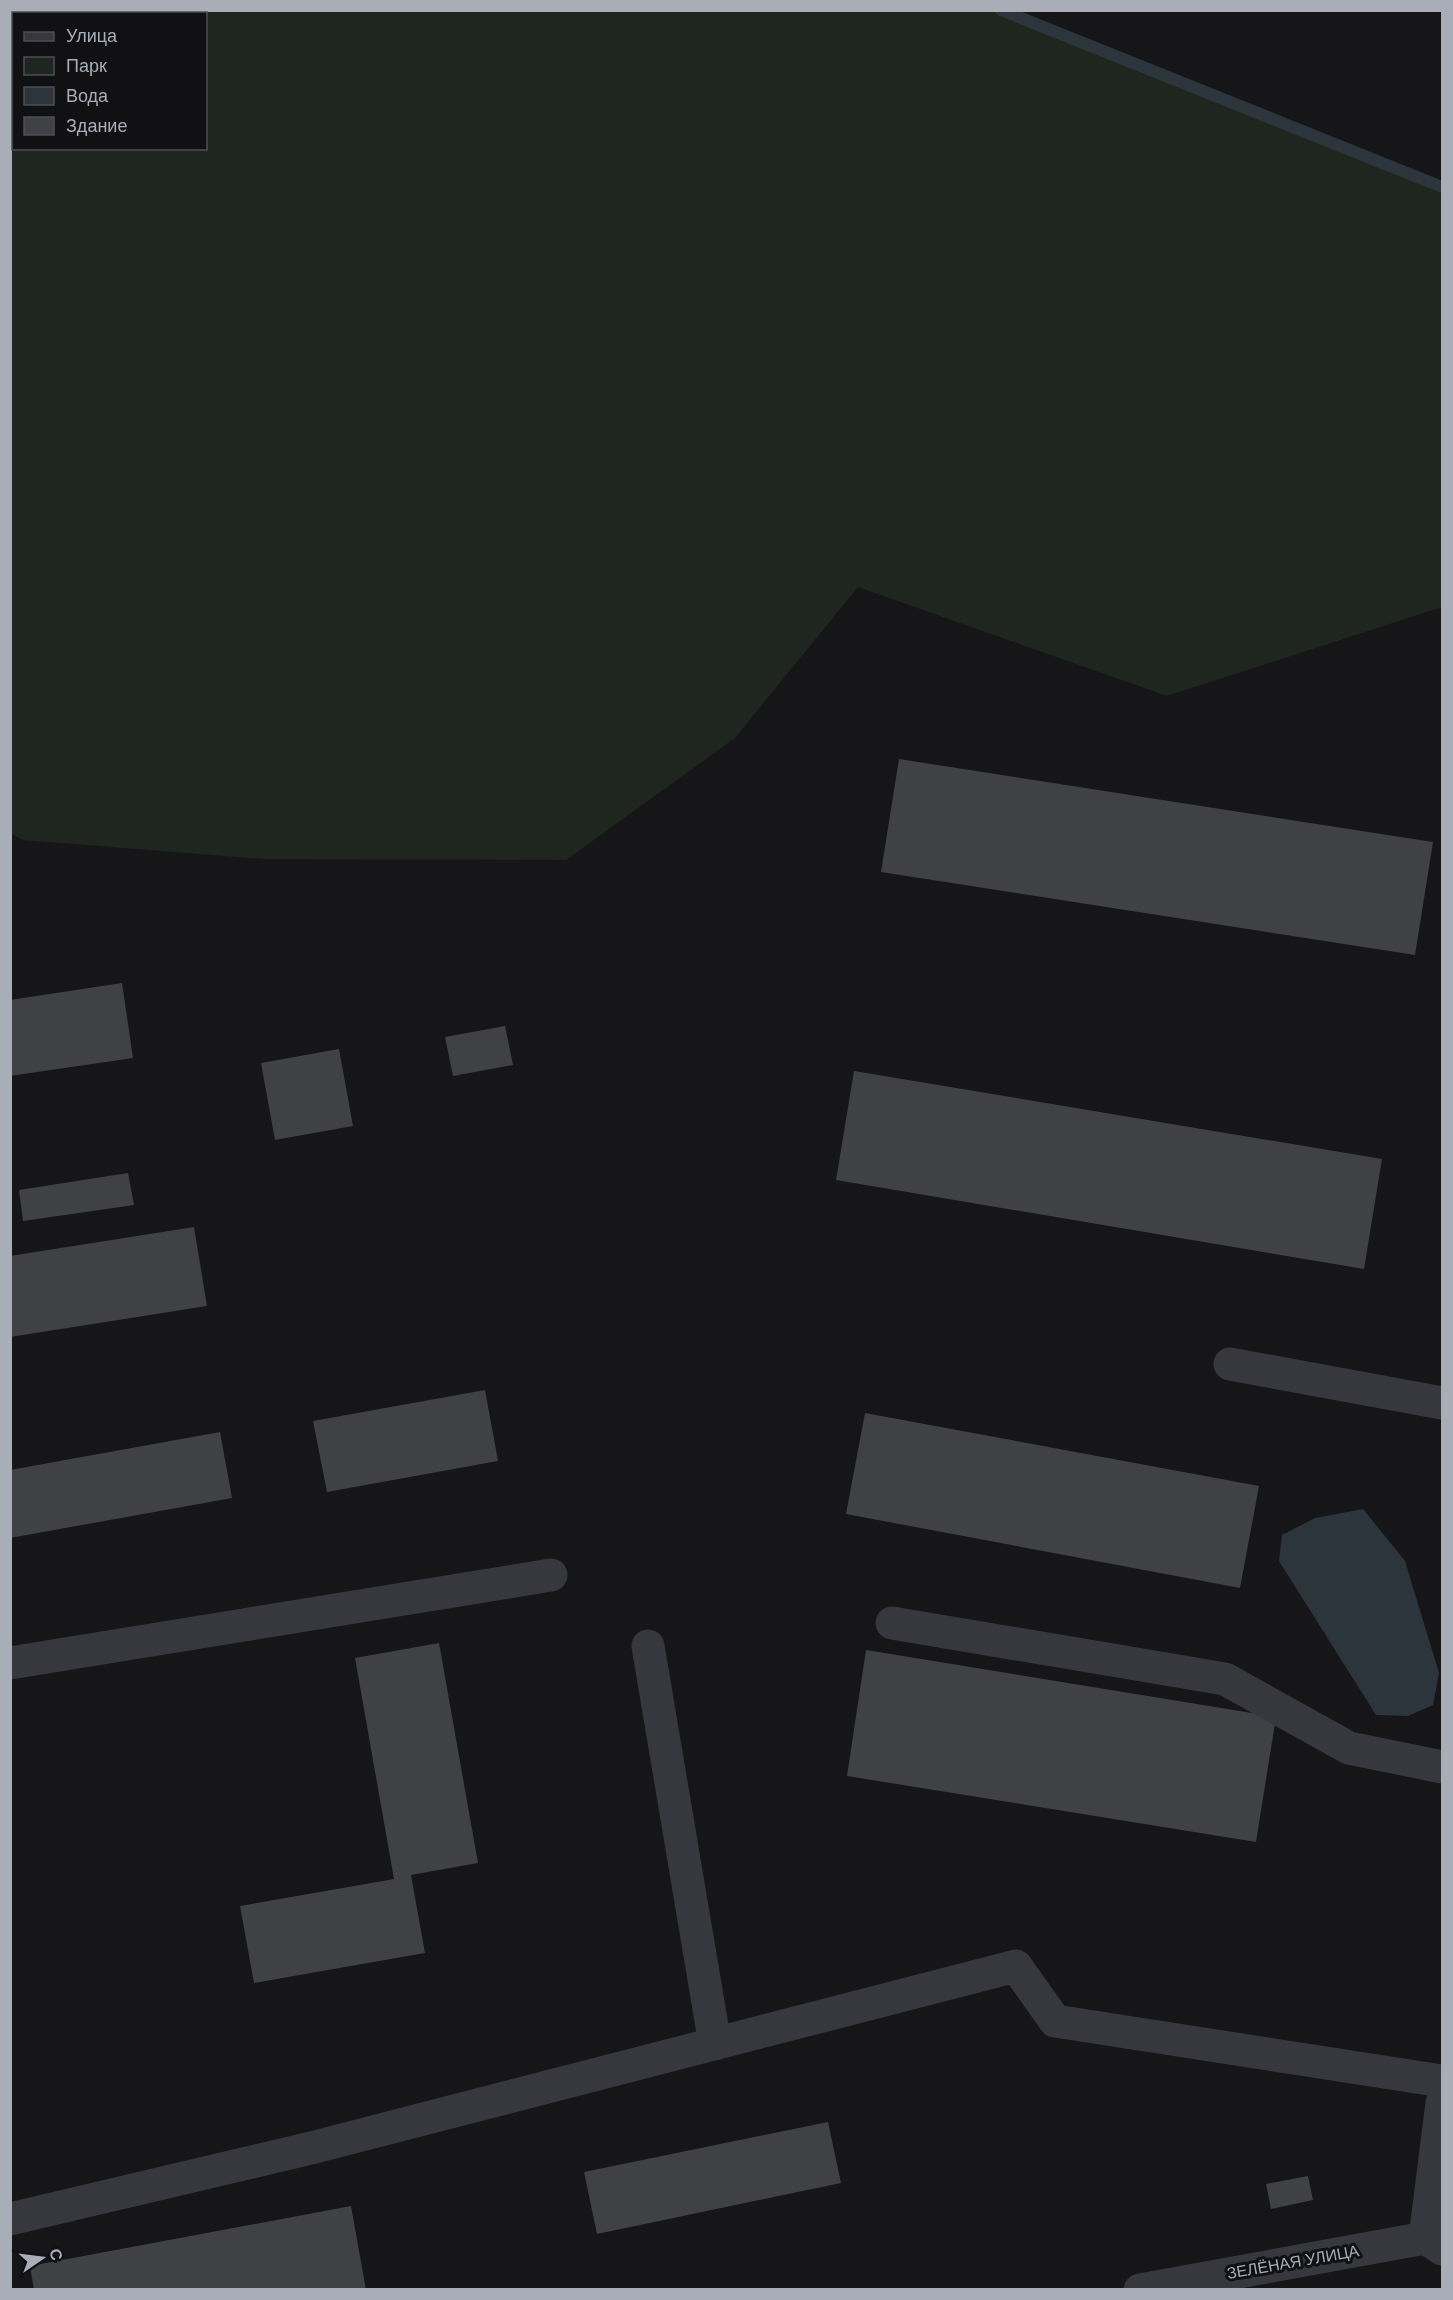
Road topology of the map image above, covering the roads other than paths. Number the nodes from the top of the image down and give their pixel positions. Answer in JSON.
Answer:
{"nodes":[{"id":1,"x":1230,"y":1364,"type":"dead end"},
{"id":2,"x":1443,"y":1403,"type":"edge"},
{"id":3,"x":550,"y":1575,"type":"dead end"},
{"id":4,"x":892,"y":1623,"type":"dead end"},
{"id":5,"x":648,"y":1646,"type":"dead end"},
{"id":6,"x":10,"y":1663,"type":"edge"},
{"id":7,"x":1443,"y":1767,"type":"edge"},
{"id":8,"x":715,"y":2044,"type":"junction"},
{"id":9,"x":1443,"y":2081,"type":"edge"},
{"id":10,"x":1443,"y":2103,"type":"edge"},
{"id":11,"x":10,"y":2219,"type":"edge"},
{"id":12,"x":1434,"y":2243,"type":"edge"},
{"id":13,"x":1140,"y":2289,"type":"edge"}],
"edges":[{"from":1,"to":2,"type":"street"},
{"from":3,"to":6,"type":"street"},
{"from":4,"to":7,"type":"street"},
{"from":5,"to":8,"type":"street"},
{"from":8,"to":9,"type":"street"},
{"from":8,"to":11,"type":"street"},
{"from":10,"to":12,"type":"street"},
{"from":12,"to":13,"type":"street","name":"ЗЕЛЁНАЯ УЛИЦА"}]}
